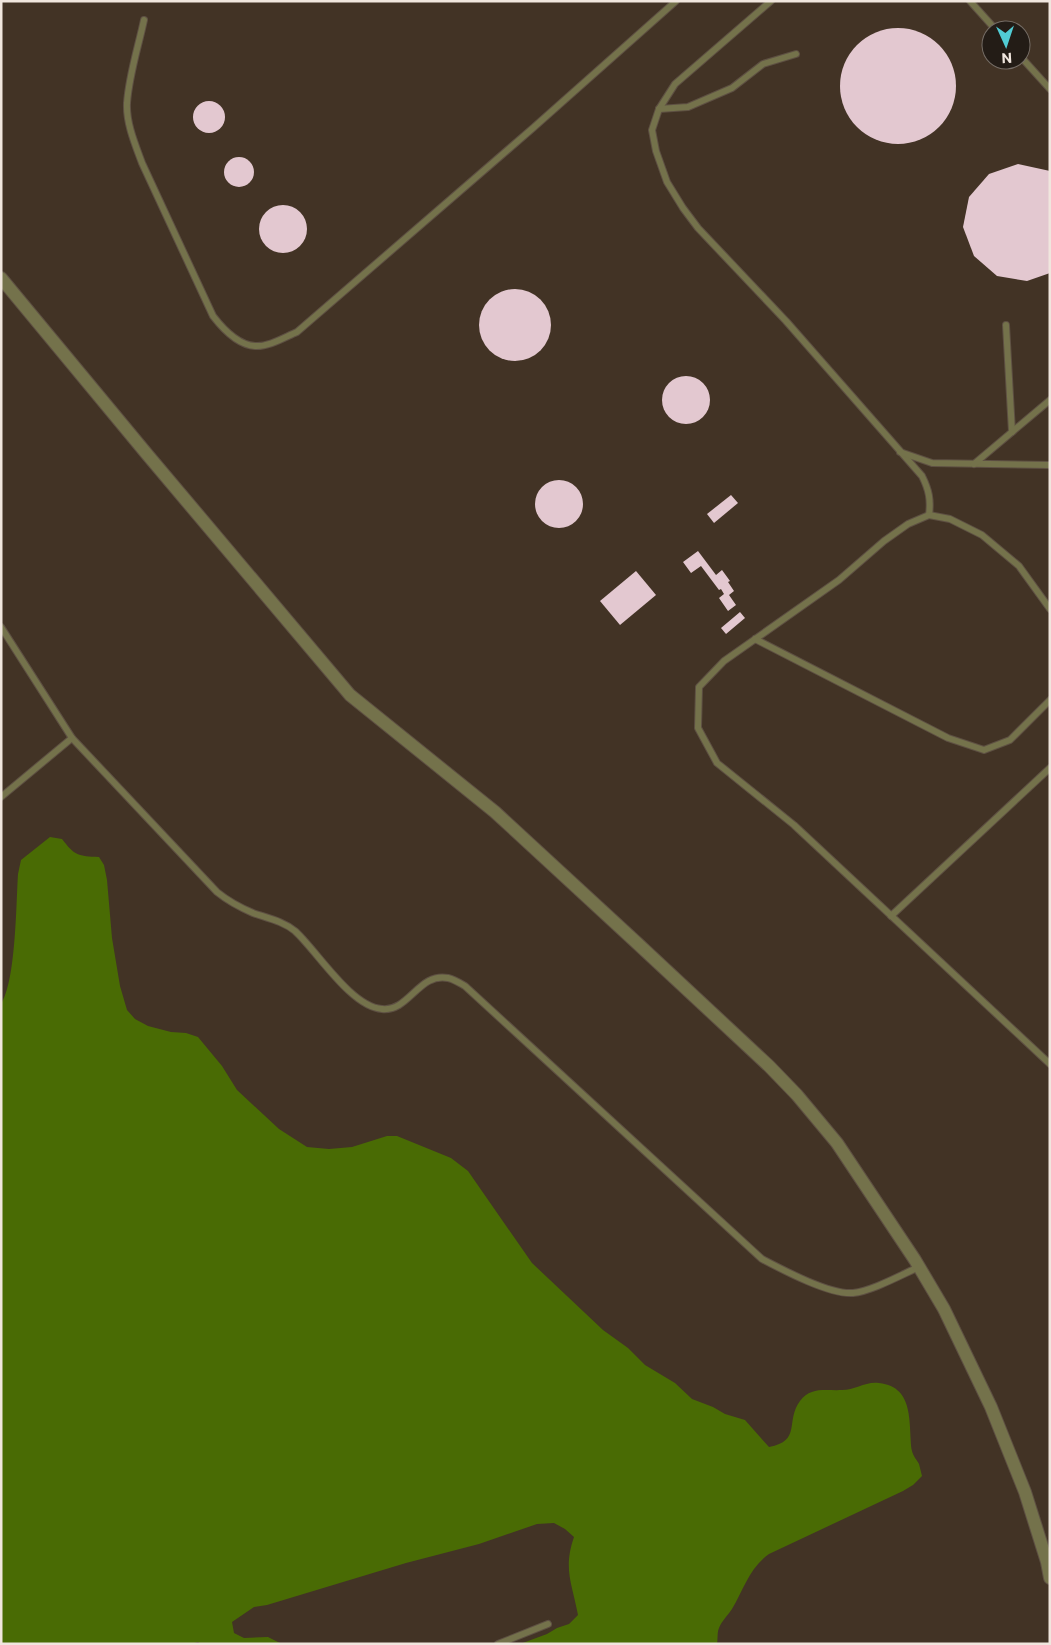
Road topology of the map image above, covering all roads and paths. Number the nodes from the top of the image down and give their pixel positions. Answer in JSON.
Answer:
{"nodes":[{"id":1,"x":676,"y":1,"type":"edge"},
{"id":2,"x":772,"y":1,"type":"edge"},
{"id":3,"x":970,"y":1,"type":"edge"},
{"id":4,"x":144,"y":20,"type":"dead end"},
{"id":5,"x":987,"y":20,"type":"edge"},
{"id":6,"x":796,"y":54,"type":"dead end"},
{"id":7,"x":1031,"y":68,"type":"edge"},
{"id":8,"x":1050,"y":89,"type":"edge"},
{"id":9,"x":659,"y":109,"type":"junction"},
{"id":10,"x":1,"y":278,"type":"edge"},
{"id":11,"x":1006,"y":325,"type":"dead end"},
{"id":12,"x":1050,"y":400,"type":"edge"},
{"id":13,"x":1012,"y":432,"type":"junction"},
{"id":14,"x":899,"y":452,"type":"junction"},
{"id":15,"x":974,"y":464,"type":"junction"},
{"id":16,"x":1050,"y":465,"type":"edge"},
{"id":17,"x":929,"y":515,"type":"junction"},
{"id":18,"x":1050,"y":609,"type":"edge"},
{"id":19,"x":1,"y":627,"type":"edge"},
{"id":20,"x":755,"y":639,"type":"junction"},
{"id":21,"x":1050,"y":700,"type":"edge"},
{"id":22,"x":72,"y":738,"type":"junction"},
{"id":23,"x":1050,"y":768,"type":"edge"},
{"id":24,"x":1,"y":797,"type":"edge"},
{"id":25,"x":890,"y":916,"type":"junction"},
{"id":26,"x":1050,"y":1064,"type":"edge"},
{"id":27,"x":919,"y":1268,"type":"junction"},
{"id":28,"x":1050,"y":1578,"type":"edge"},
{"id":29,"x":548,"y":1624,"type":"dead end"},
{"id":30,"x":498,"y":1644,"type":"edge"}],
"edges":[{"from":1,"to":4,"type":"lane"},
{"from":2,"to":9,"type":"lane"},
{"from":3,"to":5,"type":"lane"},
{"from":6,"to":9,"type":"lane"},
{"from":7,"to":8,"type":"lane"},
{"from":9,"to":14,"type":"lane"},
{"from":10,"to":27,"type":"street"},
{"from":11,"to":13,"type":"lane"},
{"from":12,"to":13,"type":"lane"},
{"from":13,"to":15,"type":"lane"},
{"from":14,"to":15,"type":"lane"},
{"from":14,"to":17,"type":"lane"},
{"from":15,"to":16,"type":"lane"},
{"from":17,"to":18,"type":"lane"},
{"from":17,"to":20,"type":"lane"},
{"from":19,"to":22,"type":"lane"},
{"from":20,"to":21,"type":"lane"},
{"from":20,"to":25,"type":"lane"},
{"from":22,"to":24,"type":"lane"},
{"from":22,"to":27,"type":"lane"},
{"from":23,"to":25,"type":"lane"},
{"from":25,"to":26,"type":"lane"},
{"from":27,"to":28,"type":"street"},
{"from":29,"to":30,"type":"lane"}]}
